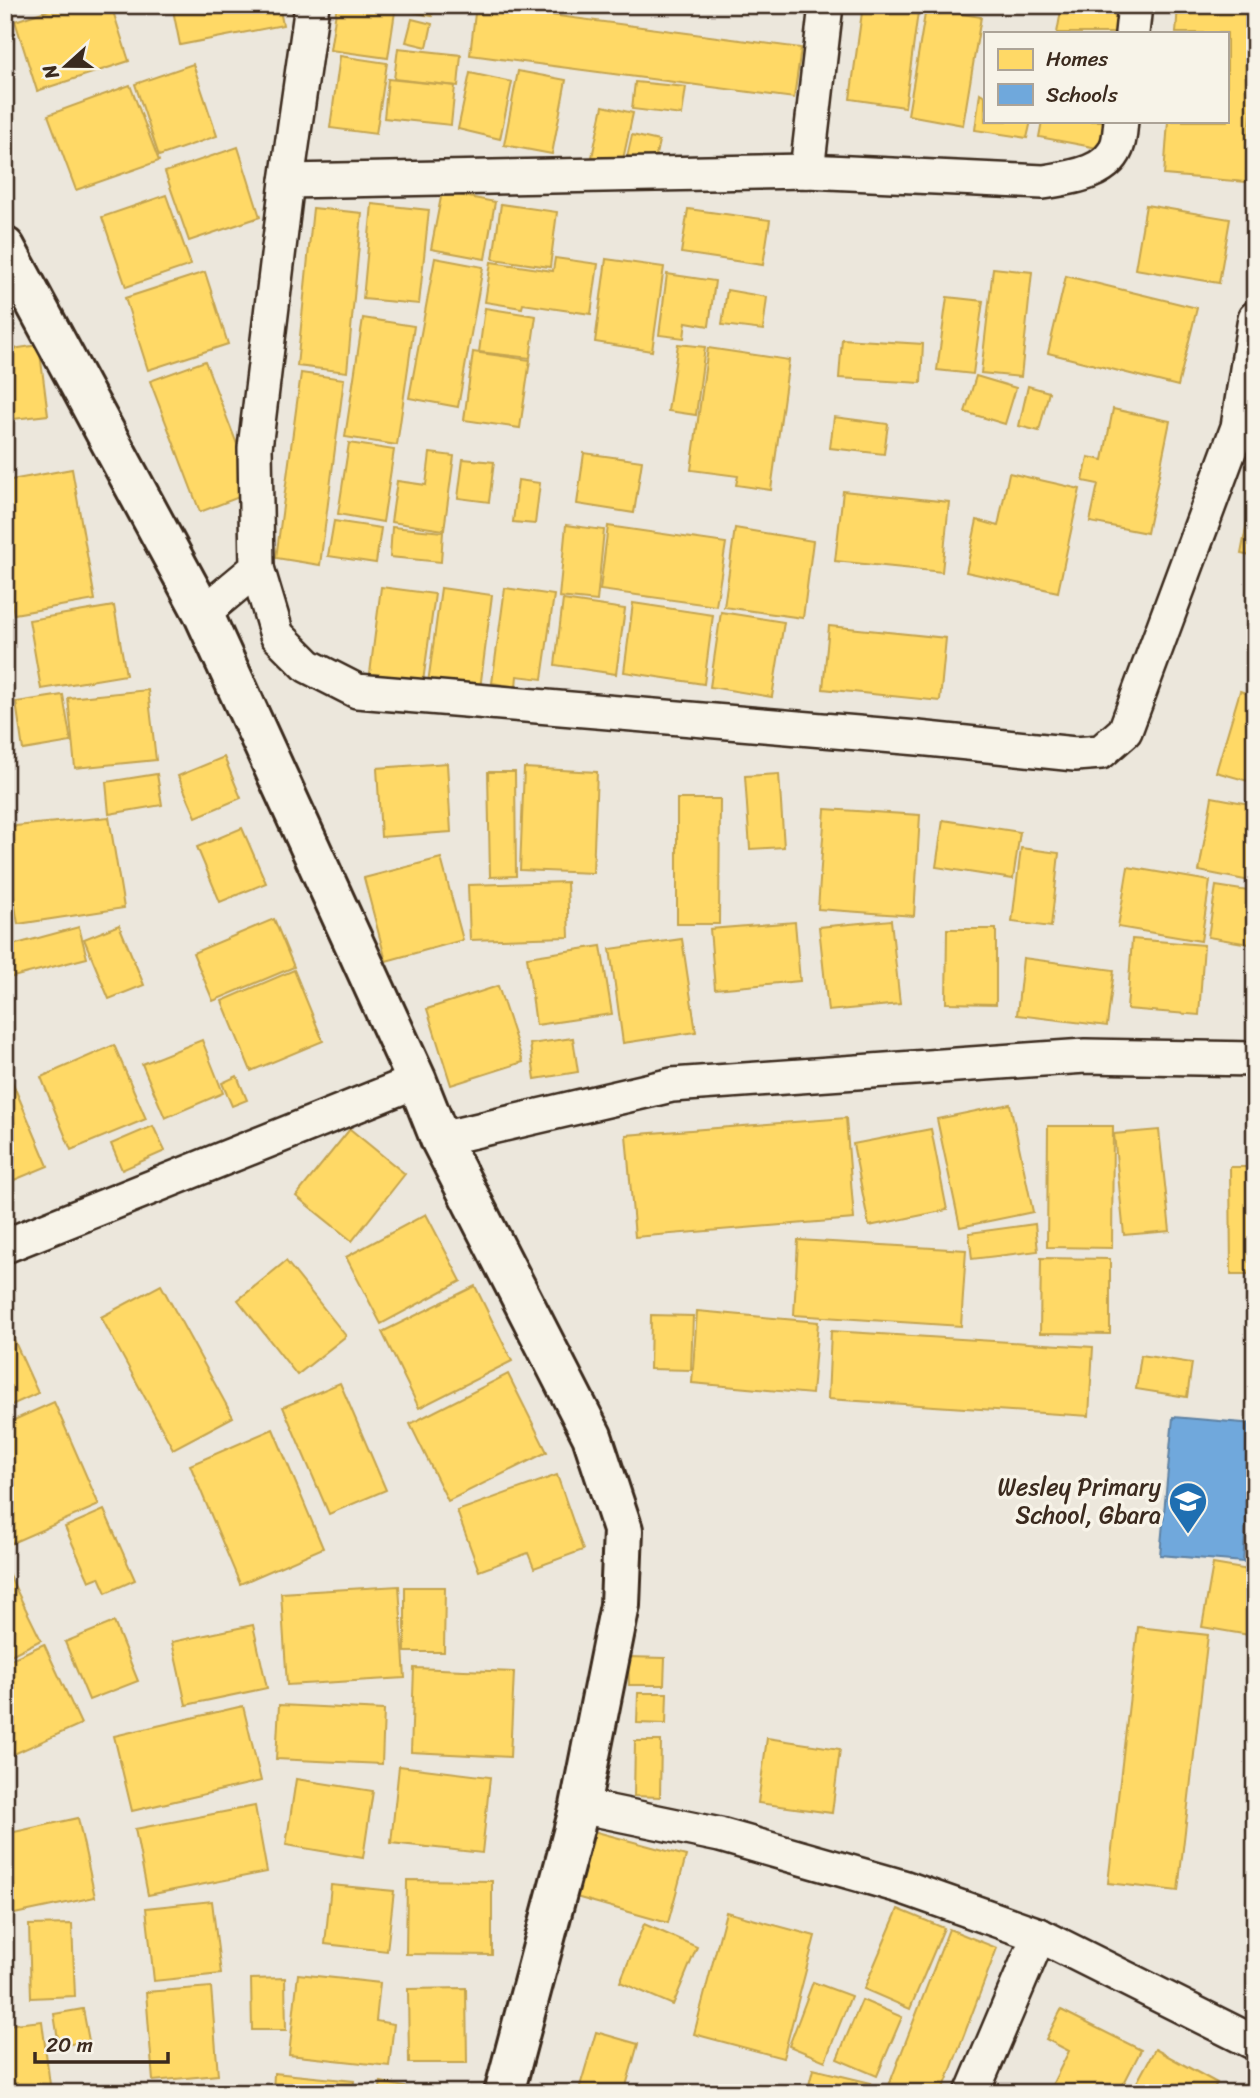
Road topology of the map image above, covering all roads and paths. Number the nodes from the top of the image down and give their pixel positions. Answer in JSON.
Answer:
{"nodes":[{"id":1,"x":312,"y":5,"type":"edge"},
{"id":2,"x":826,"y":5,"type":"edge"},
{"id":3,"x":1135,"y":5,"type":"edge"},
{"id":4,"x":1132,"y":32,"type":"edge"},
{"id":5,"x":1121,"y":122,"type":"edge"},
{"id":6,"x":807,"y":171,"type":"junction"},
{"id":7,"x":287,"y":181,"type":"junction"},
{"id":8,"x":8,"y":262,"type":"edge"},
{"id":9,"x":1255,"y":318,"type":"edge"},
{"id":10,"x":1246,"y":429,"type":"edge"},
{"id":11,"x":257,"y":568,"type":"junction"},
{"id":12,"x":203,"y":613,"type":"junction"},
{"id":13,"x":1255,"y":1059,"type":"edge"},
{"id":14,"x":417,"y":1081,"type":"junction"},
{"id":15,"x":440,"y":1139,"type":"junction"},
{"id":16,"x":5,"y":1247,"type":"edge"},
{"id":17,"x":580,"y":1806,"type":"junction"},
{"id":18,"x":1039,"y":1935,"type":"junction"},
{"id":19,"x":1255,"y":2043,"type":"edge"},
{"id":20,"x":505,"y":2093,"type":"edge"},
{"id":21,"x":972,"y":2093,"type":"edge"}],
"edges":[{"from":1,"to":7,"type":"street"},
{"from":2,"to":6,"type":"street"},
{"from":3,"to":4,"type":"street"},
{"from":5,"to":6,"type":"street"},
{"from":6,"to":7,"type":"street"},
{"from":7,"to":11,"type":"street"},
{"from":8,"to":12,"type":"street"},
{"from":9,"to":10,"type":"street"},
{"from":10,"to":11,"type":"street"},
{"from":11,"to":12,"type":"street"},
{"from":12,"to":14,"type":"street"},
{"from":13,"to":15,"type":"street"},
{"from":14,"to":15,"type":"street"},
{"from":14,"to":16,"type":"street"},
{"from":15,"to":17,"type":"street"},
{"from":17,"to":18,"type":"street"},
{"from":17,"to":20,"type":"street"},
{"from":18,"to":19,"type":"street"},
{"from":18,"to":21,"type":"street"}]}
